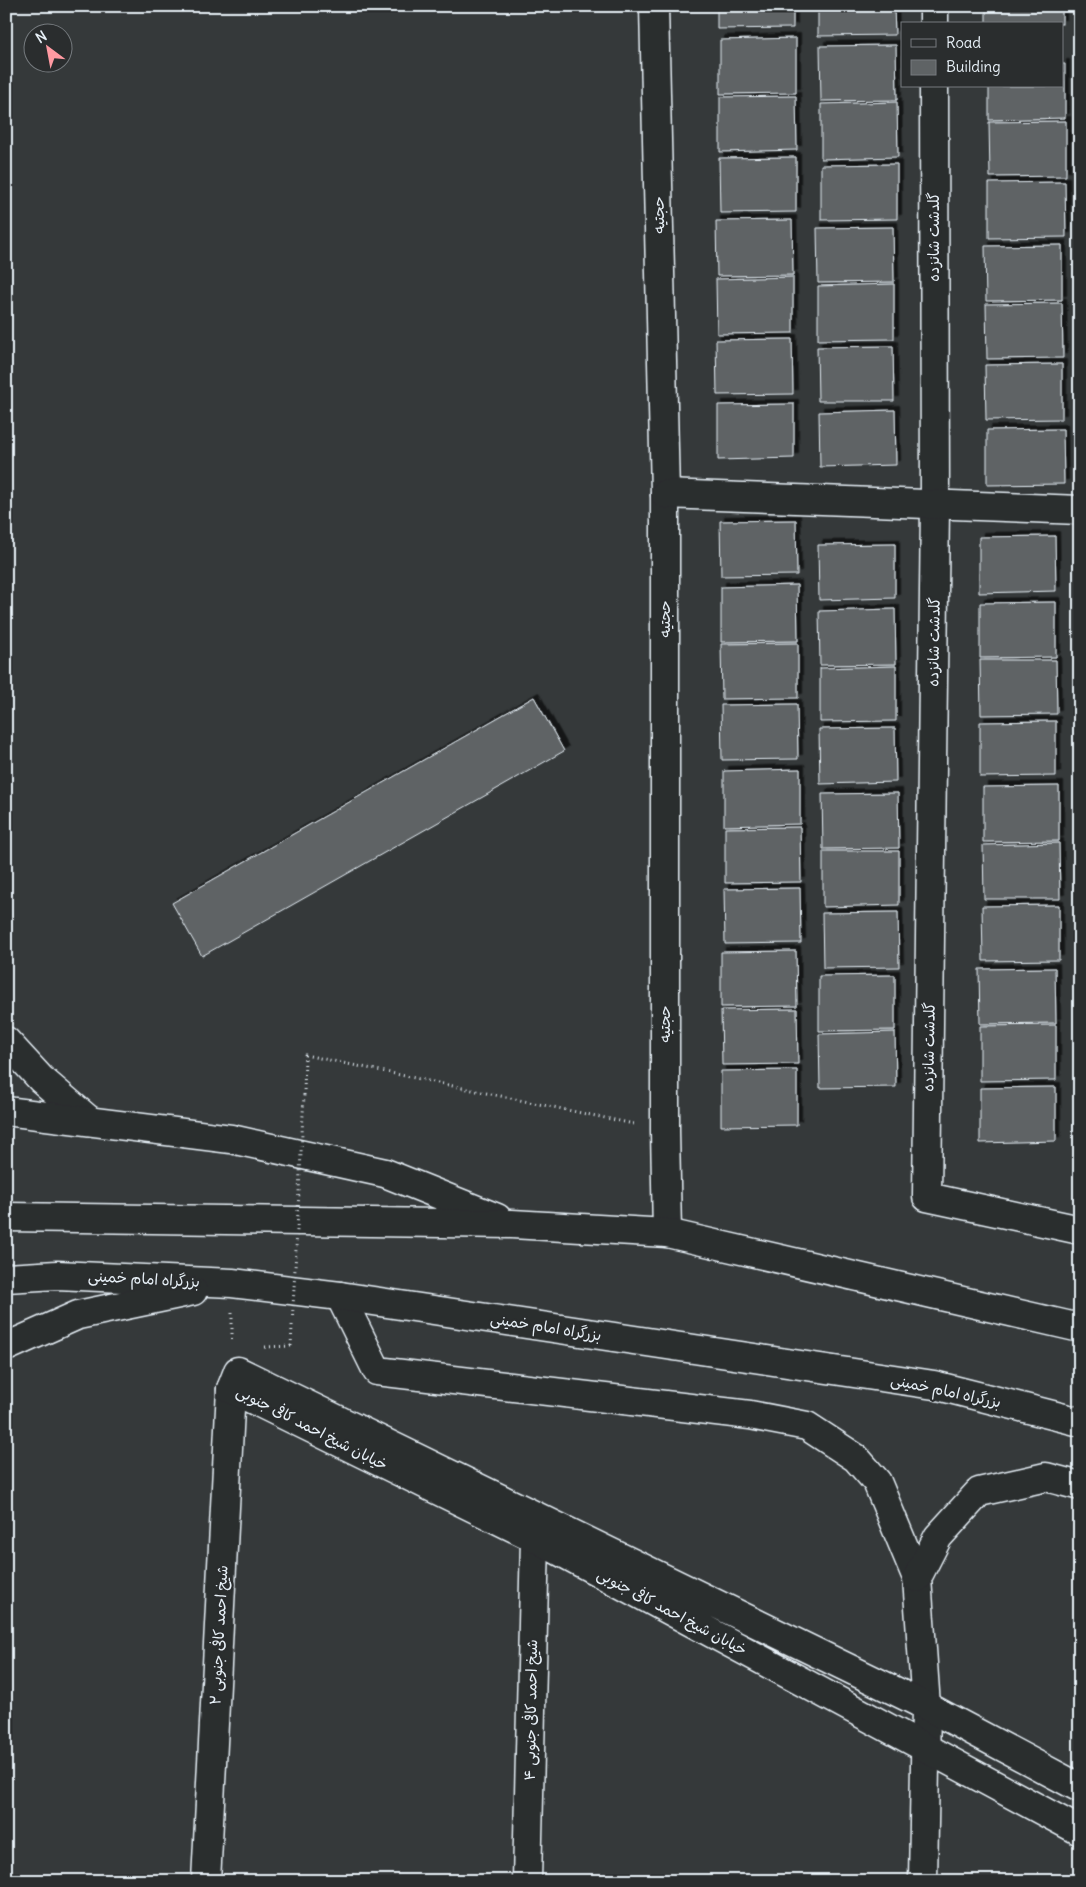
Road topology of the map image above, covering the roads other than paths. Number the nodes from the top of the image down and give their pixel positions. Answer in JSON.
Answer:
{"nodes":[{"id":1,"x":654,"y":6,"type":"edge"},
{"id":2,"x":934,"y":6,"type":"edge"},
{"id":3,"x":934,"y":22,"type":"edge"},
{"id":4,"x":934,"y":88,"type":"edge"},
{"id":5,"x":665,"y":494,"type":"junction"},
{"id":6,"x":935,"y":505,"type":"junction"},
{"id":7,"x":1080,"y":510,"type":"edge"},
{"id":8,"x":6,"y":1041,"type":"edge"},
{"id":9,"x":6,"y":1112,"type":"edge"},
{"id":10,"x":90,"y":1121,"type":"junction"},
{"id":11,"x":6,"y":1217,"type":"edge"},
{"id":12,"x":512,"y":1224,"type":"junction"},
{"id":13,"x":1080,"y":1230,"type":"edge"},
{"id":14,"x":667,"y":1233,"type":"junction"},
{"id":15,"x":6,"y":1278,"type":"edge"},
{"id":16,"x":232,"y":1283,"type":"junction"},
{"id":17,"x":340,"y":1296,"type":"junction"},
{"id":18,"x":1080,"y":1328,"type":"edge"},
{"id":19,"x":6,"y":1347,"type":"edge"},
{"id":20,"x":231,"y":1389,"type":"junction"},
{"id":21,"x":1080,"y":1422,"type":"edge"},
{"id":22,"x":1080,"y":1486,"type":"edge"},
{"id":23,"x":535,"y":1538,"type":"junction"},
{"id":24,"x":917,"y":1578,"type":"junction"},
{"id":25,"x":926,"y":1706,"type":"junction"},
{"id":26,"x":926,"y":1750,"type":"junction"},
{"id":27,"x":1080,"y":1788,"type":"edge"},
{"id":28,"x":1080,"y":1832,"type":"edge"},
{"id":29,"x":206,"y":1881,"type":"edge"},
{"id":30,"x":527,"y":1881,"type":"edge"},
{"id":31,"x":923,"y":1881,"type":"edge"}],
"edges":[{"from":1,"to":5,"type":"main road","name":"حجتیه"},
{"from":2,"to":3,"type":"main road"},
{"from":4,"to":6,"type":"main road","name":"گلدشت شانزده"},
{"from":5,"to":6,"type":"main road"},
{"from":5,"to":14,"type":"main road","name":"حجتیه"},
{"from":6,"to":7,"type":"main road"},
{"from":6,"to":13,"type":"main road","name":"گلدشت شانزده"},
{"from":8,"to":10,"type":"main road"},
{"from":9,"to":10,"type":"main road"},
{"from":10,"to":12,"type":"main road"},
{"from":11,"to":12,"type":"main road"},
{"from":12,"to":14,"type":"main road"},
{"from":14,"to":18,"type":"main road"},
{"from":15,"to":16,"type":"main road","name":"بزرگراه امام خمینی"},
{"from":16,"to":17,"type":"main road","name":"بزرگراه امام خمینی"},
{"from":16,"to":19,"type":"main road"},
{"from":17,"to":21,"type":"main road","name":"بزرگراه امام خمینی"},
{"from":17,"to":24,"type":"main road"},
{"from":20,"to":23,"type":"main road","name":"خیابان شیخ احمد کافی جنوبی"},
{"from":20,"to":25,"type":"main road","name":"خیابان شیخ احمد کافی جنوبی"},
{"from":20,"to":29,"type":"main road","name":"شیخ احمد کافی جنوبی ۲"},
{"from":22,"to":24,"type":"main road"},
{"from":23,"to":26,"type":"main road","name":"خیابان شیخ احمد کافی جنوبی"},
{"from":23,"to":30,"type":"main road","name":"شیخ احمد کافی جنوبی ۴"},
{"from":24,"to":25,"type":"main road"},
{"from":25,"to":26,"type":"main road"},
{"from":25,"to":27,"type":"main road","name":"خیابان شیخ احمد کافی جنوبی"},
{"from":26,"to":28,"type":"main road","name":"خیابان شیخ احمد کافی جنوبی"},
{"from":26,"to":31,"type":"main road"}]}
